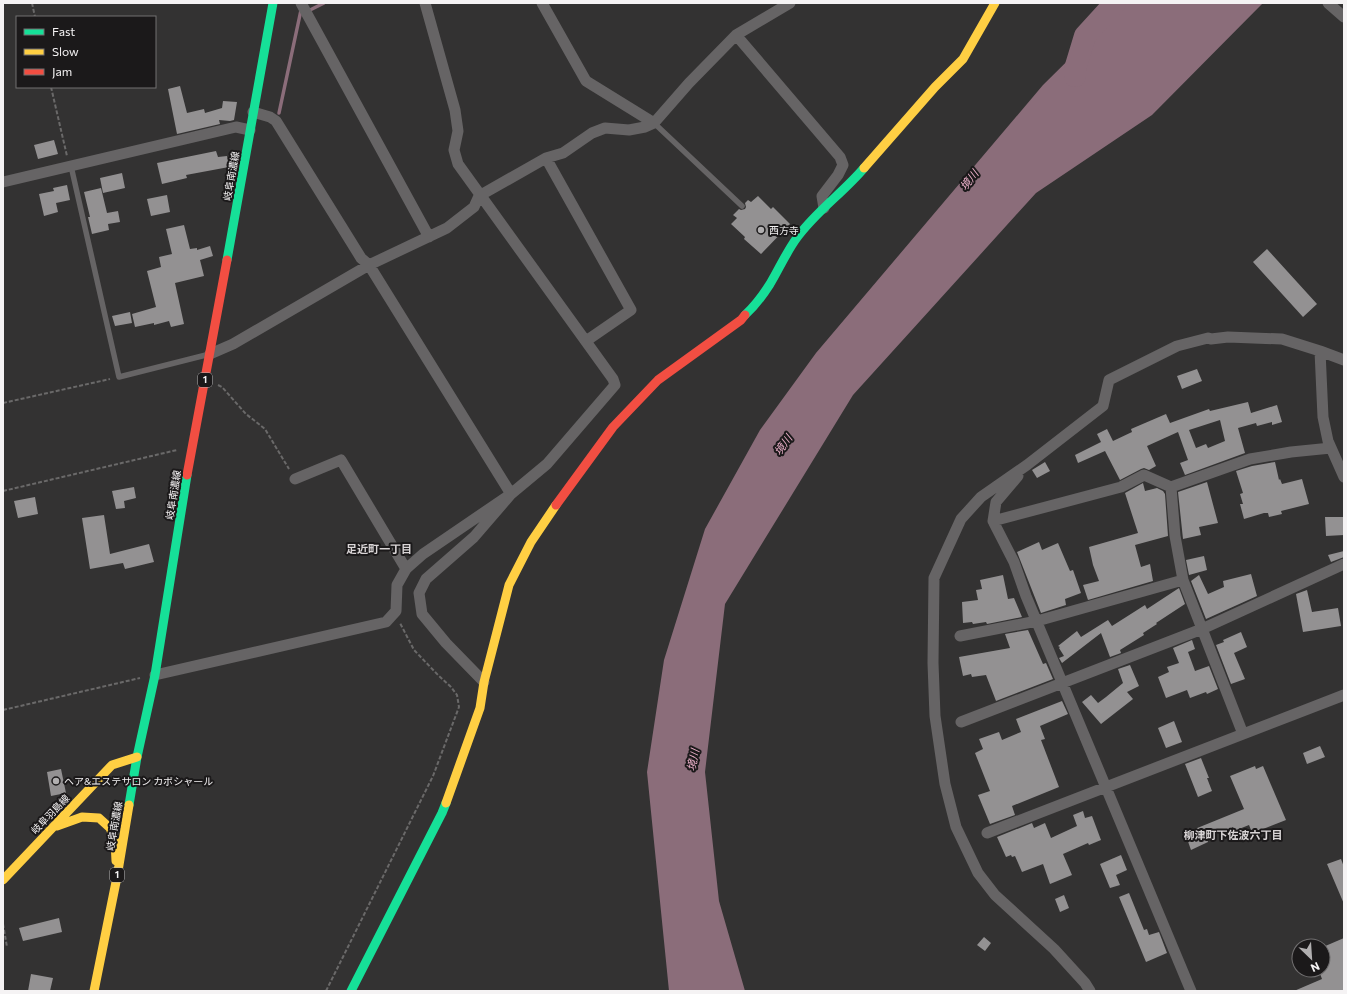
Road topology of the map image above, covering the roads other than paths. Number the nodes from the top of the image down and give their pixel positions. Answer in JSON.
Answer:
{"nodes":[{"id":1,"x":273,"y":3,"type":"edge"},
{"id":2,"x":425,"y":3,"type":"edge"},
{"id":3,"x":542,"y":3,"type":"edge"},
{"id":4,"x":790,"y":3,"type":"edge"},
{"id":5,"x":995,"y":3,"type":"edge"},
{"id":6,"x":1328,"y":3,"type":"edge"},
{"id":7,"x":304,"y":10,"type":"edge"},
{"id":8,"x":1344,"y":17,"type":"edge"},
{"id":9,"x":736,"y":35,"type":"junction"},
{"id":10,"x":253,"y":112,"type":"junction"},
{"id":11,"x":654,"y":123,"type":"junction"},
{"id":12,"x":250,"y":130,"type":"junction"},
{"id":13,"x":546,"y":158,"type":"junction"},
{"id":14,"x":71,"y":166,"type":"junction"},
{"id":15,"x":3,"y":182,"type":"edge"},
{"id":16,"x":479,"y":196,"type":"junction"},
{"id":17,"x":742,"y":206,"type":"dead end"},
{"id":18,"x":824,"y":208,"type":"junction"},
{"id":19,"x":429,"y":237,"type":"junction"},
{"id":20,"x":369,"y":265,"type":"junction"},
{"id":21,"x":586,"y":341,"type":"junction"},
{"id":22,"x":1320,"y":351,"type":"junction"},
{"id":23,"x":210,"y":354,"type":"junction"},
{"id":24,"x":1344,"y":360,"type":"edge"},
{"id":25,"x":1331,"y":448,"type":"junction"},
{"id":26,"x":1027,"y":465,"type":"junction"},
{"id":27,"x":1344,"y":478,"type":"edge"},
{"id":28,"x":295,"y":479,"type":"road end"},
{"id":29,"x":1171,"y":488,"type":"junction"},
{"id":30,"x":510,"y":494,"type":"junction"},
{"id":31,"x":993,"y":521,"type":"junction"},
{"id":32,"x":1344,"y":564,"type":"edge"},
{"id":33,"x":406,"y":569,"type":"junction"},
{"id":34,"x":1183,"y":580,"type":"junction"},
{"id":35,"x":1036,"y":621,"type":"junction"},
{"id":36,"x":1202,"y":629,"type":"junction"},
{"id":37,"x":960,"y":636,"type":"dead end"},
{"id":38,"x":155,"y":675,"type":"junction"},
{"id":39,"x":484,"y":682,"type":"junction"},
{"id":40,"x":1063,"y":683,"type":"junction"},
{"id":41,"x":1344,"y":695,"type":"edge"},
{"id":42,"x":960,"y":722,"type":"dead end"},
{"id":43,"x":1243,"y":734,"type":"junction"},
{"id":44,"x":137,"y":758,"type":"junction"},
{"id":45,"x":1106,"y":787,"type":"junction"},
{"id":46,"x":53,"y":827,"type":"junction"},
{"id":47,"x":987,"y":833,"type":"dead end"},
{"id":48,"x":117,"y":877,"type":"junction"},
{"id":49,"x":3,"y":880,"type":"edge"},
{"id":50,"x":94,"y":991,"type":"edge"},
{"id":51,"x":350,"y":991,"type":"edge"},
{"id":52,"x":1090,"y":991,"type":"edge"},
{"id":53,"x":1191,"y":991,"type":"edge"}],
"edges":[{"from":1,"to":10,"type":"main road","name":"岐阜南濃線","number":"1"},
{"from":2,"to":16,"type":"street"},
{"from":3,"to":11,"type":"street"},
{"from":4,"to":9,"type":"street"},
{"from":5,"to":18,"type":"main road"},
{"from":6,"to":8,"type":"street"},
{"from":7,"to":19,"type":"street"},
{"from":9,"to":11,"type":"street"},
{"from":9,"to":18,"type":"street"},
{"from":10,"to":12,"type":"main road","name":"岐阜南濃線","number":"1"},
{"from":10,"to":20,"type":"street"},
{"from":11,"to":13,"type":"street"},
{"from":11,"to":17,"type":"lane"},
{"from":12,"to":14,"type":"street"},
{"from":12,"to":23,"type":"main road","name":"岐阜南濃線","number":"1"},
{"from":13,"to":16,"type":"street"},
{"from":13,"to":21,"type":"street"},
{"from":14,"to":15,"type":"street"},
{"from":14,"to":23,"type":"lane"},
{"from":16,"to":19,"type":"street"},
{"from":16,"to":21,"type":"street"},
{"from":18,"to":39,"type":"main road"},
{"from":19,"to":20,"type":"street"},
{"from":20,"to":23,"type":"street"},
{"from":20,"to":30,"type":"street"},
{"from":21,"to":30,"type":"street"},
{"from":22,"to":24,"type":"street"},
{"from":22,"to":25,"type":"street"},
{"from":22,"to":26,"type":"street"},
{"from":23,"to":38,"type":"main road","name":"岐阜南濃線","number":"1"},
{"from":25,"to":27,"type":"street"},
{"from":25,"to":29,"type":"street"},
{"from":26,"to":31,"type":"street"},
{"from":26,"to":52,"type":"street"},
{"from":28,"to":33,"type":"street"},
{"from":29,"to":31,"type":"street"},
{"from":29,"to":34,"type":"street"},
{"from":30,"to":33,"type":"street"},
{"from":30,"to":39,"type":"street"},
{"from":31,"to":35,"type":"street"},
{"from":32,"to":36,"type":"street"},
{"from":33,"to":38,"type":"street"},
{"from":34,"to":35,"type":"street"},
{"from":34,"to":36,"type":"street"},
{"from":35,"to":37,"type":"street"},
{"from":35,"to":40,"type":"street"},
{"from":36,"to":40,"type":"street"},
{"from":36,"to":43,"type":"street"},
{"from":38,"to":44,"type":"main road","name":"岐阜南濃線","number":"1"},
{"from":39,"to":51,"type":"main road"},
{"from":40,"to":42,"type":"street"},
{"from":40,"to":45,"type":"street"},
{"from":41,"to":43,"type":"street"},
{"from":43,"to":45,"type":"street"},
{"from":44,"to":46,"type":"main road","name":"岐阜羽島線"},
{"from":44,"to":48,"type":"main road","name":"岐阜南濃線","number":"1"},
{"from":45,"to":47,"type":"street"},
{"from":45,"to":53,"type":"street"},
{"from":46,"to":48,"type":"main road"},
{"from":46,"to":49,"type":"main road","name":"岐阜羽島線"},
{"from":48,"to":50,"type":"main road","name":"岐阜南濃線","number":"1"}]}
